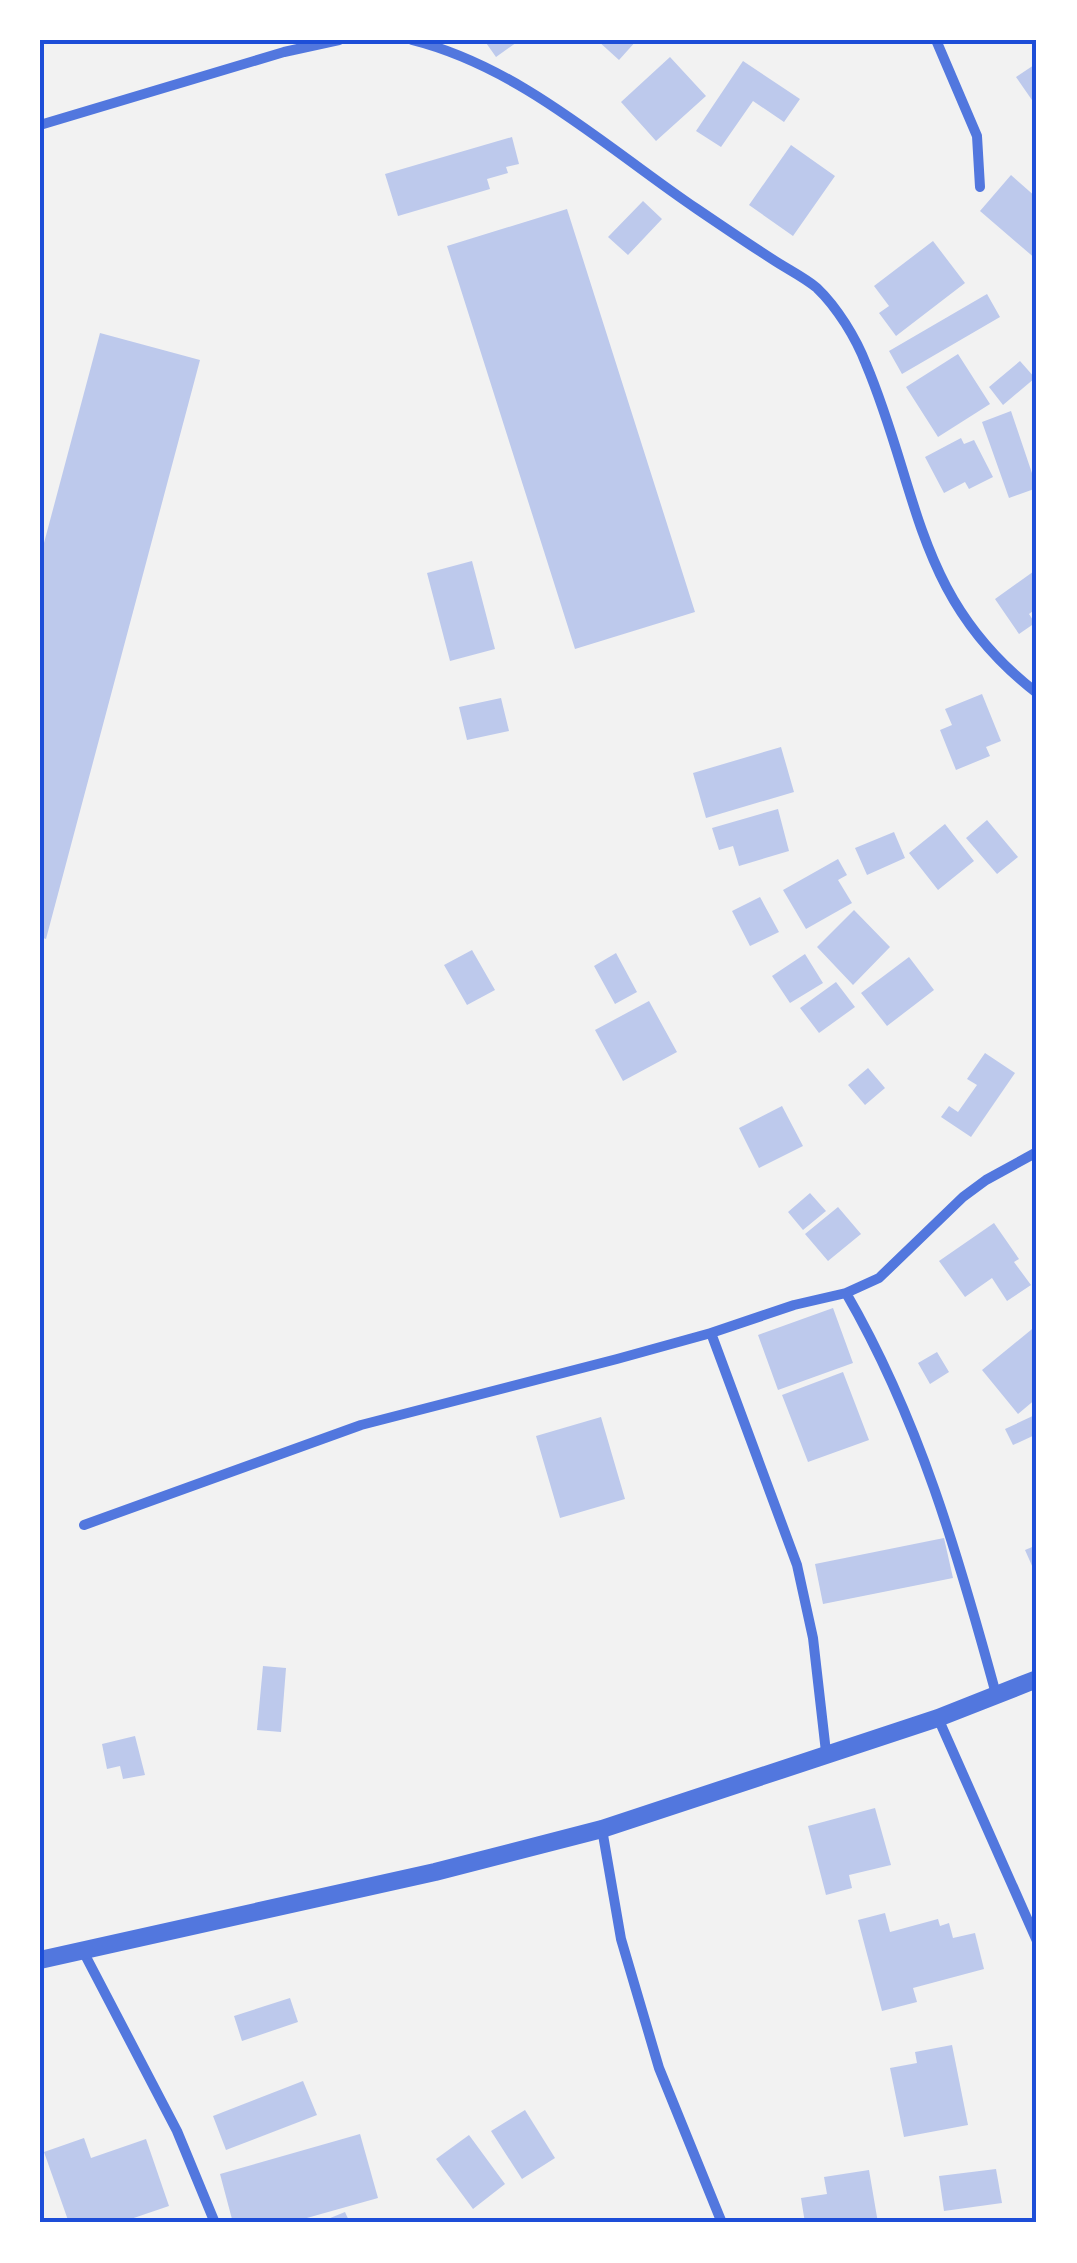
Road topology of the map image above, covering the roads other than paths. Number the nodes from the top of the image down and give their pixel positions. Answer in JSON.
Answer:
{"nodes":[{"id":1,"x":279,"y":40,"type":"edge"},
{"id":2,"x":339,"y":40,"type":"edge"},
{"id":3,"x":412,"y":40,"type":"edge"},
{"id":4,"x":936,"y":40,"type":"edge"},
{"id":5,"x":284,"y":52,"type":"junction"},
{"id":6,"x":40,"y":125,"type":"edge"},
{"id":7,"x":980,"y":187,"type":"dead end"},
{"id":8,"x":1037,"y":692,"type":"edge"},
{"id":9,"x":1037,"y":1152,"type":"edge"},
{"id":10,"x":846,"y":1294,"type":"junction"},
{"id":11,"x":711,"y":1333,"type":"junction"},
{"id":12,"x":84,"y":1525,"type":"dead end"},
{"id":13,"x":1037,"y":1679,"type":"edge"},
{"id":14,"x":996,"y":1694,"type":"junction"},
{"id":15,"x":938,"y":1718,"type":"junction"},
{"id":16,"x":826,"y":1752,"type":"junction"},
{"id":17,"x":602,"y":1829,"type":"junction"},
{"id":18,"x":1037,"y":1941,"type":"edge"},
{"id":19,"x":84,"y":1952,"type":"junction"},
{"id":20,"x":40,"y":1960,"type":"edge"},
{"id":21,"x":215,"y":2223,"type":"edge"},
{"id":22,"x":722,"y":2223,"type":"edge"}],
"edges":[{"from":1,"to":5,"type":"street"},
{"from":2,"to":5,"type":"street"},
{"from":3,"to":8,"type":"street"},
{"from":4,"to":7,"type":"street"},
{"from":5,"to":6,"type":"street"},
{"from":9,"to":10,"type":"street"},
{"from":10,"to":11,"type":"street"},
{"from":10,"to":14,"type":"street"},
{"from":11,"to":12,"type":"street"},
{"from":11,"to":16,"type":"street"},
{"from":13,"to":14,"type":"street"},
{"from":14,"to":15,"type":"street"},
{"from":15,"to":16,"type":"street"},
{"from":15,"to":18,"type":"street"},
{"from":16,"to":17,"type":"street"},
{"from":17,"to":19,"type":"street"},
{"from":17,"to":22,"type":"street"},
{"from":19,"to":20,"type":"street"},
{"from":19,"to":21,"type":"street"}]}
